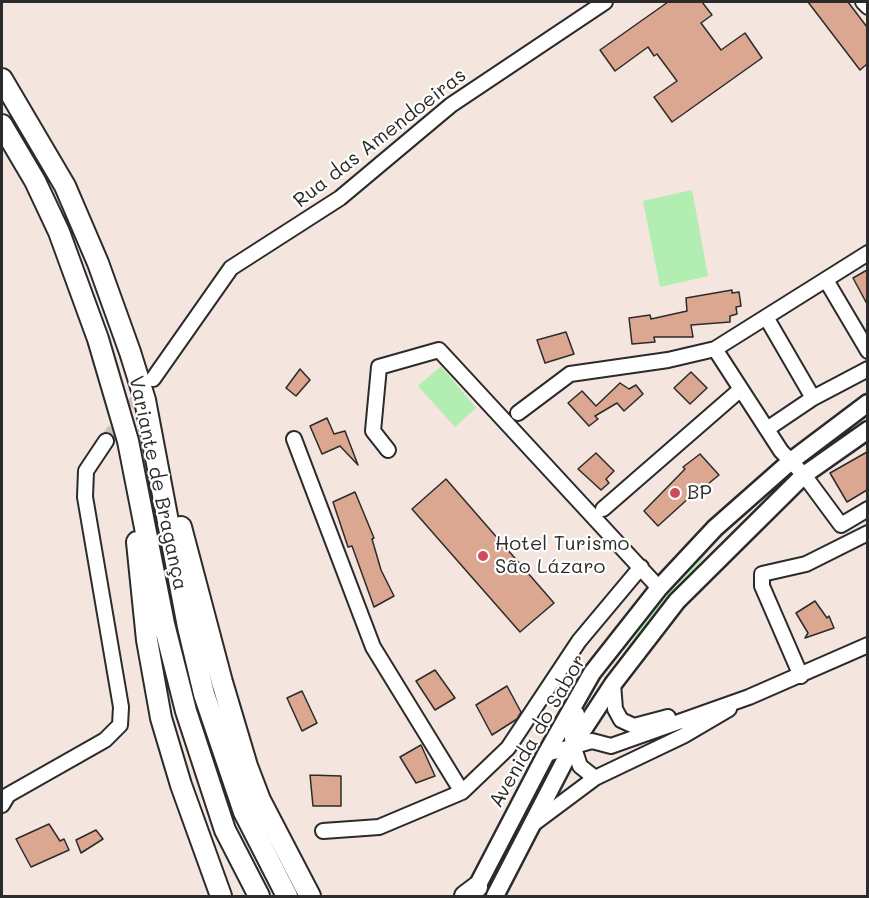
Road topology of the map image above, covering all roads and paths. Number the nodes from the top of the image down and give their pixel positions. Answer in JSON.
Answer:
{"nodes":[{"id":1,"x":605,"y":2,"type":"edge"},
{"id":2,"x":863,"y":2,"type":"edge"},
{"id":3,"x":867,"y":7,"type":"edge"},
{"id":4,"x":2,"y":79,"type":"edge"},
{"id":5,"x":2,"y":125,"type":"edge"},
{"id":6,"x":867,"y":253,"type":"edge"},
{"id":7,"x":826,"y":280,"type":"junction"},
{"id":8,"x":766,"y":317,"type":"junction"},
{"id":9,"x":715,"y":349,"type":"junction"},
{"id":10,"x":867,"y":351,"type":"edge"},
{"id":11,"x":867,"y":369,"type":"edge"},
{"id":12,"x":153,"y":379,"type":"tunnel mouth"},
{"id":13,"x":741,"y":389,"type":"junction"},
{"id":14,"x":813,"y":398,"type":"junction"},
{"id":15,"x":145,"y":400,"type":"junction"},
{"id":16,"x":867,"y":403,"type":"edge"},
{"id":17,"x":518,"y":413,"type":"dead end"},
{"id":18,"x":767,"y":429,"type":"junction"},
{"id":19,"x":867,"y":430,"type":"edge"},
{"id":20,"x":294,"y":439,"type":"dead end"},
{"id":21,"x":106,"y":441,"type":"tunnel mouth"},
{"id":22,"x":128,"y":441,"type":"junction"},
{"id":23,"x":388,"y":450,"type":"dead end"},
{"id":24,"x":790,"y":461,"type":"junction"},
{"id":25,"x":804,"y":475,"type":"junction"},
{"id":26,"x":603,"y":509,"type":"dead end"},
{"id":27,"x":867,"y":509,"type":"edge"},
{"id":28,"x":867,"y":533,"type":"edge"},
{"id":29,"x":640,"y":567,"type":"junction"},
{"id":30,"x":660,"y":588,"type":"junction"},
{"id":31,"x":867,"y":645,"type":"edge"},
{"id":32,"x":592,"y":673,"type":"junction"},
{"id":33,"x":801,"y":676,"type":"junction"},
{"id":34,"x":613,"y":684,"type":"junction"},
{"id":35,"x":749,"y":697,"type":"junction"},
{"id":36,"x":702,"y":711,"type":"junction"},
{"id":37,"x":573,"y":745,"type":"junction"},
{"id":38,"x":546,"y":754,"type":"junction"},
{"id":39,"x":595,"y":778,"type":"junction"},
{"id":40,"x":462,"y":792,"type":"junction"},
{"id":41,"x":2,"y":805,"type":"edge"},
{"id":42,"x":532,"y":825,"type":"junction"},
{"id":43,"x":323,"y":831,"type":"dead end"},
{"id":44,"x":471,"y":893,"type":"edge"},
{"id":45,"x":310,"y":896,"type":"edge"},
{"id":46,"x":221,"y":897,"type":"edge"},
{"id":47,"x":259,"y":897,"type":"edge"},
{"id":48,"x":287,"y":897,"type":"edge"},
{"id":49,"x":495,"y":897,"type":"edge"}],
"edges":[{"from":1,"to":12,"type":"street","name":"Rua das Amendoeiras"},
{"from":2,"to":3,"type":"street"},
{"from":4,"to":15,"type":"highway","name":"Variante de Bragança"},
{"from":5,"to":22,"type":"highway","name":"Variante de Bragança"},
{"from":6,"to":7,"type":"street"},
{"from":7,"to":8,"type":"street"},
{"from":7,"to":10,"type":"street"},
{"from":8,"to":9,"type":"street"},
{"from":8,"to":14,"type":"street"},
{"from":9,"to":13,"type":"street"},
{"from":9,"to":17,"type":"street"},
{"from":11,"to":14,"type":"street"},
{"from":13,"to":18,"type":"street"},
{"from":13,"to":26,"type":"street"},
{"from":14,"to":18,"type":"street"},
{"from":15,"to":45,"type":"highway"},
{"from":15,"to":48,"type":"highway","name":"Variante de Bragança"},
{"from":16,"to":24,"type":"main road","name":"Avenida do Sabor"},
{"from":18,"to":24,"type":"street"},
{"from":19,"to":25,"type":"main road","name":"Avenida do Sabor"},
{"from":20,"to":40,"type":"street"},
{"from":21,"to":41,"type":"street"},
{"from":22,"to":46,"type":"highway"},
{"from":22,"to":47,"type":"highway","name":"Variante de Bragança"},
{"from":23,"to":29,"type":"street"},
{"from":24,"to":25,"type":"street"},
{"from":24,"to":30,"type":"main road","name":"Avenida do Sabor"},
{"from":25,"to":27,"type":"street"},
{"from":25,"to":34,"type":"main road","name":"Avenida do Sabor"},
{"from":28,"to":33,"type":"street"},
{"from":29,"to":30,"type":"street"},
{"from":29,"to":40,"type":"street"},
{"from":30,"to":32,"type":"main road","name":"Avenida do Sabor"},
{"from":31,"to":33,"type":"street"},
{"from":32,"to":37,"type":"street"},
{"from":32,"to":38,"type":"main road","name":"Avenida do Sabor"},
{"from":33,"to":35,"type":"street"},
{"from":34,"to":36,"type":"street"},
{"from":34,"to":37,"type":"main road","name":"Avenida do Sabor"},
{"from":35,"to":36,"type":"street"},
{"from":35,"to":39,"type":"street"},
{"from":36,"to":37,"type":"street"},
{"from":37,"to":38,"type":"street"},
{"from":37,"to":39,"type":"street"},
{"from":37,"to":42,"type":"main road","name":"Avenida do Sabor"},
{"from":38,"to":44,"type":"main road","name":"Avenida do Sabor"},
{"from":39,"to":42,"type":"street"},
{"from":40,"to":43,"type":"street"},
{"from":42,"to":49,"type":"main road","name":"Avenida do Sabor"}]}
